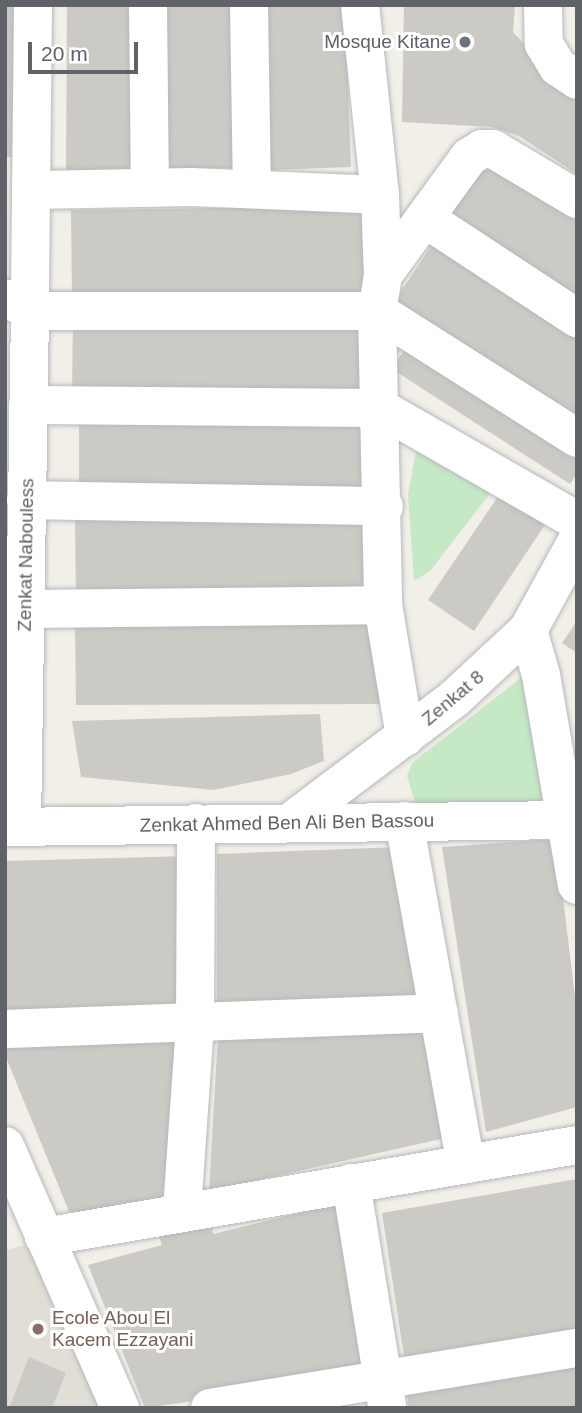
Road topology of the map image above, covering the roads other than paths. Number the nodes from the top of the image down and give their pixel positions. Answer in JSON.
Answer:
{"nodes":[{"id":1,"x":33,"y":5,"type":"edge"},
{"id":2,"x":148,"y":5,"type":"edge"},
{"id":3,"x":248,"y":5,"type":"edge"},
{"id":4,"x":360,"y":5,"type":"edge"},
{"id":5,"x":543,"y":5,"type":"edge"},
{"id":6,"x":577,"y":80,"type":"edge"},
{"id":7,"x":150,"y":188,"type":"junction"},
{"id":8,"x":252,"y":188,"type":"junction"},
{"id":9,"x":34,"y":190,"type":"junction"},
{"id":10,"x":380,"y":195,"type":"junction"},
{"id":11,"x":577,"y":199,"type":"edge"},
{"id":12,"x":426,"y":219,"type":"junction"},
{"id":13,"x":380,"y":293,"type":"junction"},
{"id":14,"x":17,"y":304,"type":"edge"},
{"id":15,"x":577,"y":317,"type":"edge"},
{"id":16,"x":28,"y":405,"type":"junction"},
{"id":17,"x":380,"y":408,"type":"junction"},
{"id":18,"x":577,"y":438,"type":"edge"},
{"id":19,"x":384,"y":506,"type":"junction"},
{"id":20,"x":18,"y":519,"type":"edge"},
{"id":21,"x":577,"y":521,"type":"edge"},
{"id":22,"x":577,"y":541,"type":"edge"},
{"id":23,"x":383,"y":605,"type":"junction"},
{"id":24,"x":24,"y":609,"type":"junction"},
{"id":25,"x":528,"y":630,"type":"junction"},
{"id":26,"x":15,"y":663,"type":"edge"},
{"id":27,"x":405,"y":737,"type":"junction"},
{"id":28,"x":568,"y":820,"type":"junction"},
{"id":29,"x":292,"y":821,"type":"junction"},
{"id":30,"x":404,"y":821,"type":"junction"},
{"id":31,"x":196,"y":823,"type":"junction"},
{"id":32,"x":13,"y":827,"type":"edge"},
{"id":33,"x":577,"y":885,"type":"edge"},
{"id":34,"x":439,"y":1013,"type":"junction"},
{"id":35,"x":195,"y":1022,"type":"junction"},
{"id":36,"x":5,"y":1029,"type":"edge"},
{"id":37,"x":577,"y":1145,"type":"edge"},
{"id":38,"x":5,"y":1146,"type":"edge"},
{"id":39,"x":466,"y":1164,"type":"junction"},
{"id":40,"x":351,"y":1183,"type":"junction"},
{"id":41,"x":182,"y":1210,"type":"junction"},
{"id":42,"x":44,"y":1237,"type":"junction"},
{"id":43,"x":577,"y":1348,"type":"edge"},
{"id":44,"x":385,"y":1395,"type":"edge"},
{"id":45,"x":120,"y":1408,"type":"edge"},
{"id":46,"x":210,"y":1408,"type":"edge"}],
"edges":[{"from":1,"to":9,"type":"street","name":"Zenkat Nabouless"},
{"from":2,"to":7,"type":"street"},
{"from":3,"to":8,"type":"street"},
{"from":4,"to":10,"type":"street"},
{"from":5,"to":6,"type":"street"},
{"from":7,"to":8,"type":"street"},
{"from":7,"to":9,"type":"street"},
{"from":8,"to":10,"type":"street"},
{"from":9,"to":14,"type":"street","name":"Zenkat Nabouless"},
{"from":10,"to":13,"type":"street"},
{"from":11,"to":12,"type":"street"},
{"from":12,"to":13,"type":"street"},
{"from":12,"to":15,"type":"street"},
{"from":13,"to":14,"type":"street"},
{"from":13,"to":17,"type":"street"},
{"from":13,"to":18,"type":"street"},
{"from":14,"to":16,"type":"street","name":"Zenkat Nabouless"},
{"from":16,"to":17,"type":"street"},
{"from":16,"to":20,"type":"street","name":"Zenkat Nabouless"},
{"from":17,"to":19,"type":"street"},
{"from":17,"to":21,"type":"street"},
{"from":19,"to":20,"type":"street"},
{"from":19,"to":23,"type":"street"},
{"from":20,"to":24,"type":"street","name":"Zenkat Nabouless"},
{"from":22,"to":25,"type":"street","name":"Zenkat 8"},
{"from":23,"to":24,"type":"street"},
{"from":23,"to":27,"type":"street"},
{"from":24,"to":26,"type":"street","name":"Zenkat Nabouless"},
{"from":25,"to":27,"type":"street","name":"Zenkat 8"},
{"from":25,"to":28,"type":"street"},
{"from":26,"to":32,"type":"street","name":"Zenkat Nabouless"},
{"from":27,"to":29,"type":"street","name":"Zenkat 8"},
{"from":28,"to":30,"type":"street","name":"Zenkat Ahmed Ben Ali Ben Bassou"},
{"from":28,"to":33,"type":"street"},
{"from":29,"to":30,"type":"street","name":"Zenkat Ahmed Ben Ali Ben Bassou"},
{"from":29,"to":31,"type":"street","name":"Zenkat Ahmed Ben Ali Ben Bassou"},
{"from":30,"to":34,"type":"street"},
{"from":31,"to":32,"type":"street","name":"Zenkat Ahmed Ben Ali Ben Bassou"},
{"from":31,"to":35,"type":"street"},
{"from":34,"to":35,"type":"street"},
{"from":34,"to":39,"type":"street"},
{"from":35,"to":36,"type":"street"},
{"from":35,"to":41,"type":"street"},
{"from":37,"to":39,"type":"street"},
{"from":38,"to":42,"type":"street"},
{"from":39,"to":40,"type":"street"},
{"from":40,"to":41,"type":"street"},
{"from":40,"to":44,"type":"street"},
{"from":41,"to":42,"type":"street"},
{"from":42,"to":45,"type":"street"},
{"from":43,"to":44,"type":"street"},
{"from":44,"to":46,"type":"street"}]}
